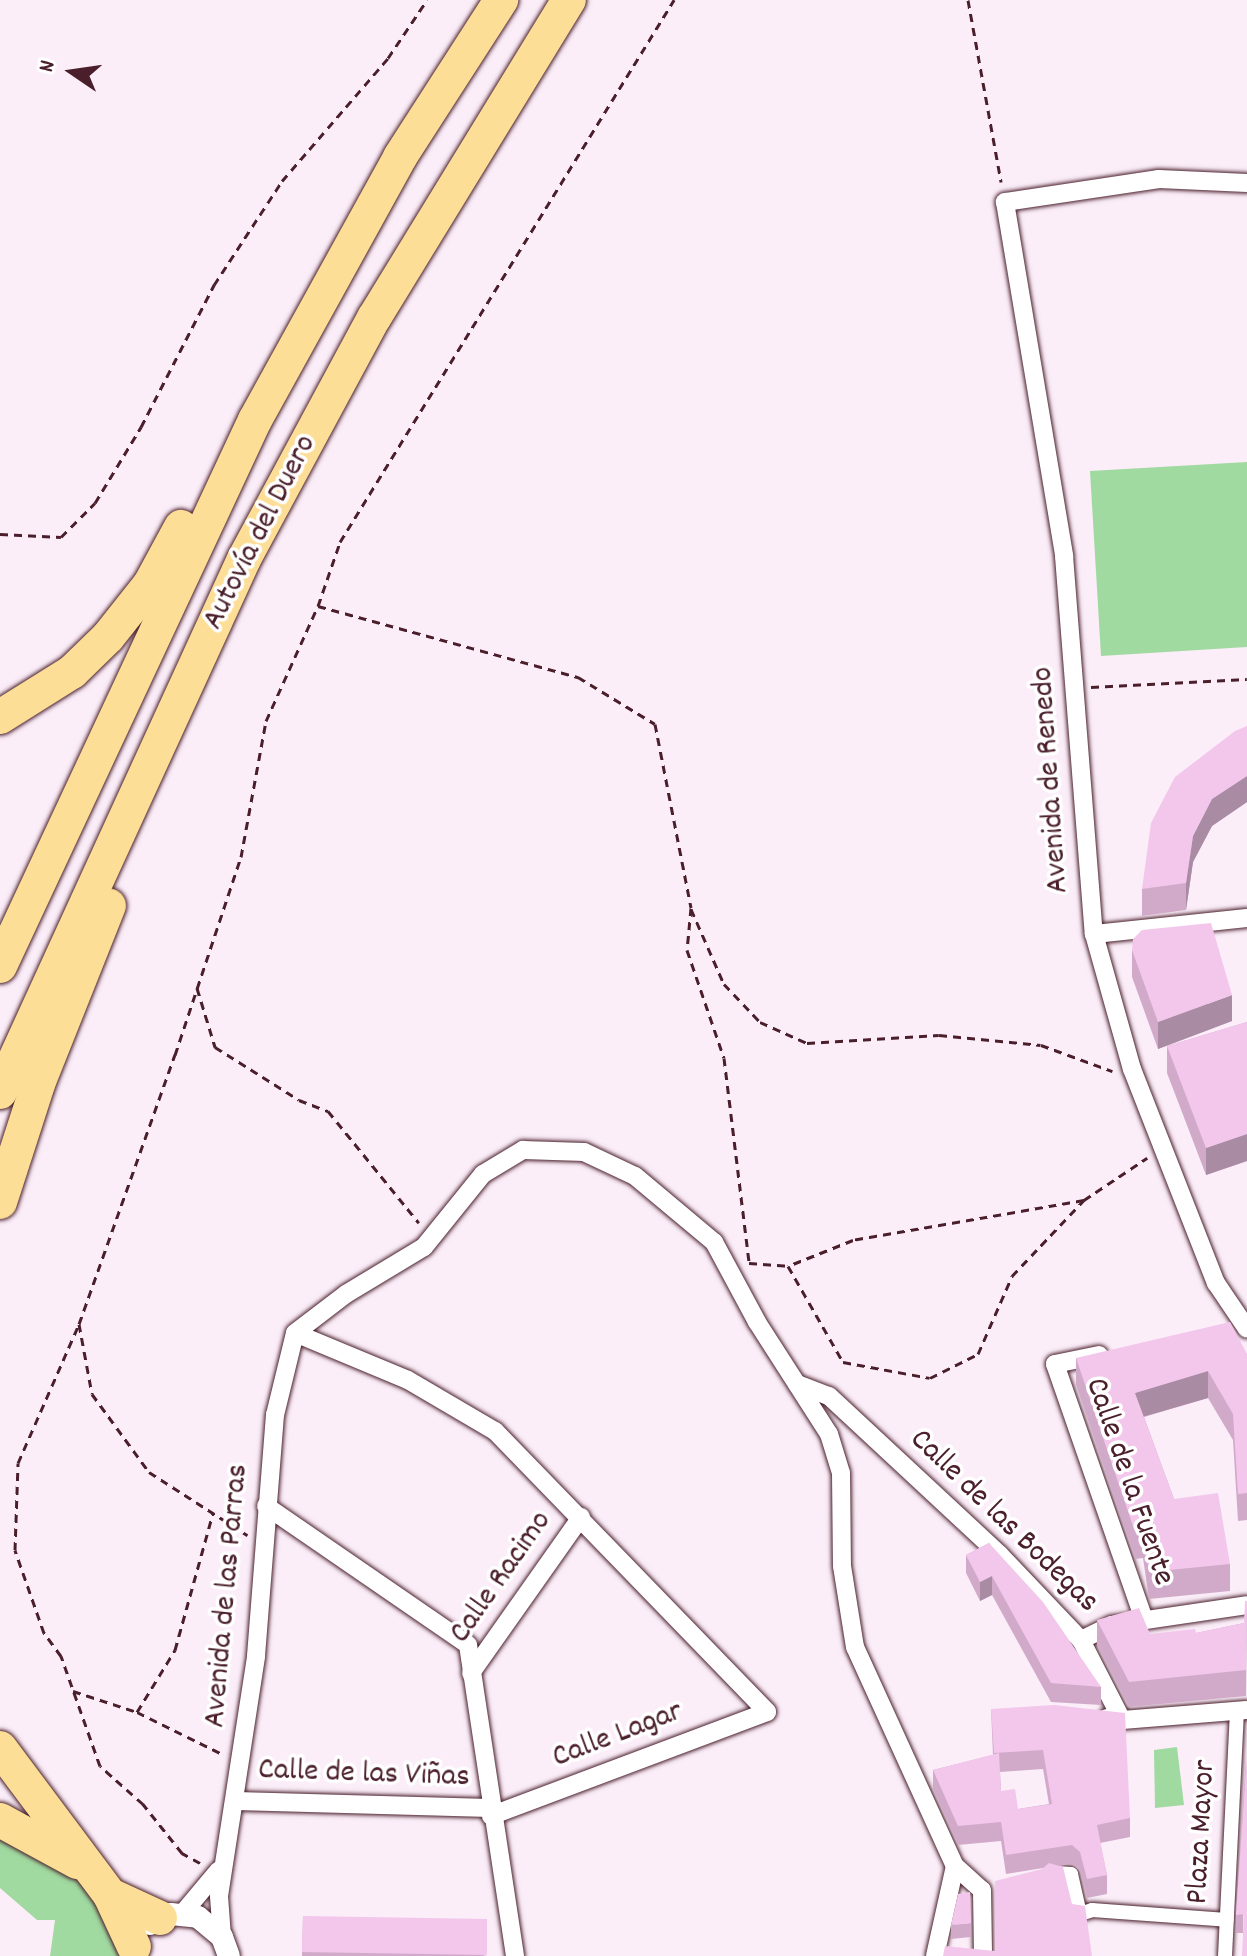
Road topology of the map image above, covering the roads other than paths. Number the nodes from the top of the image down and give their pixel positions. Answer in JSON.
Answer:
{"nodes":[{"id":1,"x":501,"y":0,"type":"edge"},
{"id":2,"x":569,"y":0,"type":"edge"},
{"id":3,"x":470,"y":155,"type":"junction"},
{"id":4,"x":400,"y":157,"type":"junction"},
{"id":5,"x":1247,"y":183,"type":"edge"},
{"id":6,"x":0,"y":717,"type":"edge"},
{"id":7,"x":1247,"y":918,"type":"edge"},
{"id":8,"x":1094,"y":934,"type":"junction"},
{"id":9,"x":0,"y":966,"type":"edge"},
{"id":10,"x":0,"y":1092,"type":"edge"},
{"id":11,"x":0,"y":1202,"type":"edge"},
{"id":12,"x":1239,"y":1327,"type":"edge"},
{"id":13,"x":295,"y":1333,"type":"junction"},
{"id":14,"x":1112,"y":1352,"type":"edge"},
{"id":15,"x":797,"y":1384,"type":"junction"},
{"id":16,"x":266,"y":1506,"type":"junction"},
{"id":17,"x":581,"y":1517,"type":"junction"},
{"id":18,"x":1247,"y":1605,"type":"edge"},
{"id":19,"x":1144,"y":1620,"type":"junction"},
{"id":20,"x":1081,"y":1640,"type":"junction"},
{"id":21,"x":471,"y":1673,"type":"junction"},
{"id":22,"x":1242,"y":1710,"type":"edge"},
{"id":23,"x":1083,"y":1715,"type":"edge"},
{"id":24,"x":1122,"y":1720,"type":"junction"},
{"id":25,"x":0,"y":1748,"type":"edge"},
{"id":26,"x":236,"y":1801,"type":"junction"},
{"id":27,"x":490,"y":1812,"type":"junction"},
{"id":28,"x":0,"y":1820,"type":"edge"},
{"id":29,"x":955,"y":1866,"type":"junction"},
{"id":30,"x":220,"y":1870,"type":"junction"},
{"id":31,"x":1057,"y":1873,"type":"edge"},
{"id":32,"x":99,"y":1882,"type":"junction"},
{"id":33,"x":171,"y":1916,"type":"junction"},
{"id":34,"x":1227,"y":1920,"type":"junction"},
{"id":35,"x":225,"y":1946,"type":"edge"},
{"id":36,"x":134,"y":1951,"type":"edge"},
{"id":37,"x":515,"y":1956,"type":"edge"},
{"id":38,"x":935,"y":1956,"type":"edge"},
{"id":39,"x":983,"y":1956,"type":"edge"},
{"id":40,"x":1225,"y":1956,"type":"edge"}],
"edges":[{"from":1,"to":4,"type":"highway","name":"Autovía del Duero"},
{"from":2,"to":3,"type":"highway","name":"Autovía del Duero"},
{"from":3,"to":10,"type":"highway","name":"Autovía del Duero"},
{"from":3,"to":11,"type":"highway"},
{"from":4,"to":6,"type":"highway"},
{"from":4,"to":9,"type":"highway","name":"Autovía del Duero"},
{"from":5,"to":8,"type":"street","name":"Avenida de Renedo"},
{"from":7,"to":8,"type":"street"},
{"from":8,"to":12,"type":"street","name":"Avenida de Renedo"},
{"from":13,"to":15,"type":"street"},
{"from":13,"to":16,"type":"street","name":"Avenida de las Parras"},
{"from":13,"to":17,"type":"street"},
{"from":14,"to":19,"type":"street","name":"Calle de la Fuente"},
{"from":15,"to":20,"type":"street","name":"Calle de las Bodegas"},
{"from":15,"to":29,"type":"street"},
{"from":16,"to":21,"type":"street"},
{"from":16,"to":26,"type":"street","name":"Avenida de las Parras"},
{"from":17,"to":21,"type":"street","name":"Calle Racimo"},
{"from":17,"to":27,"type":"street","name":"Calle Lagar"},
{"from":18,"to":19,"type":"street"},
{"from":19,"to":20,"type":"street"},
{"from":20,"to":24,"type":"street","name":"Calle de las Bodegas"},
{"from":21,"to":27,"type":"street"},
{"from":22,"to":24,"type":"street"},
{"from":22,"to":34,"type":"street","name":"Plaza Mayor"},
{"from":23,"to":24,"type":"street"},
{"from":25,"to":32,"type":"highway"},
{"from":26,"to":27,"type":"street","name":"Calle de las Viñas"},
{"from":26,"to":30,"type":"street","name":"Avenida de las Parras"},
{"from":27,"to":37,"type":"street"},
{"from":28,"to":32,"type":"highway"},
{"from":29,"to":38,"type":"street"},
{"from":29,"to":39,"type":"street"},
{"from":30,"to":33,"type":"street","name":"Avenida de las Parras"},
{"from":30,"to":35,"type":"street","name":"Avenida de las Parras"},
{"from":31,"to":34,"type":"street"},
{"from":32,"to":33,"type":"highway"},
{"from":32,"to":36,"type":"highway"},
{"from":33,"to":35,"type":"street"},
{"from":33,"to":36,"type":"street"},
{"from":34,"to":40,"type":"street","name":"Plaza Mayor"}]}
